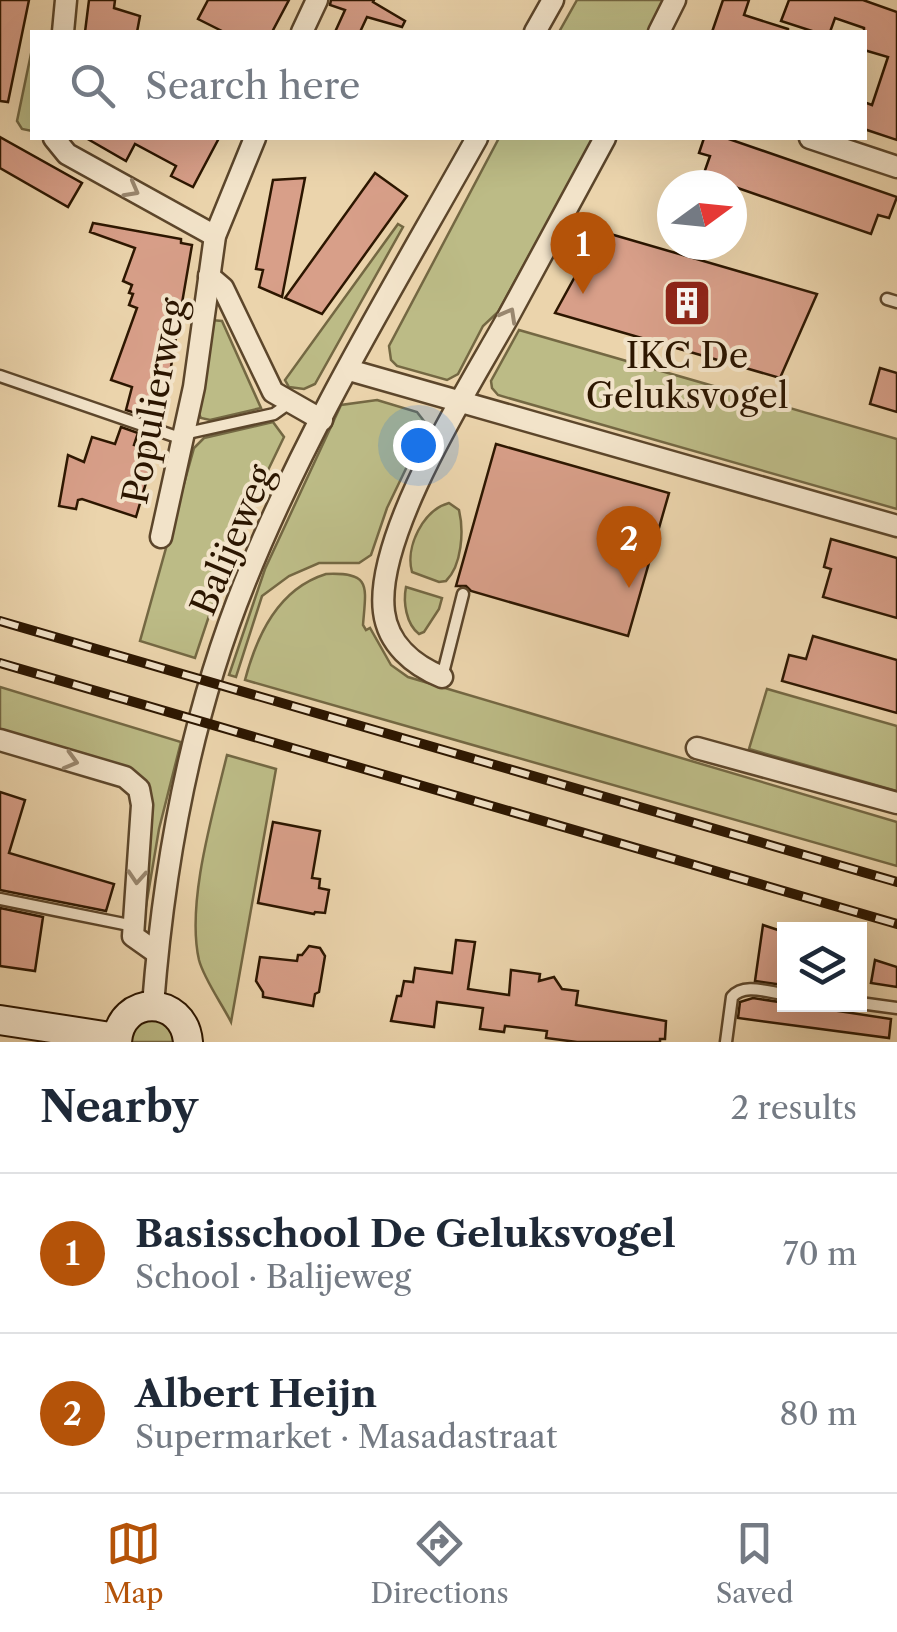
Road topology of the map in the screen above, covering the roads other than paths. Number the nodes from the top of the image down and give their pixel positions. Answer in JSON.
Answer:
{"nodes":[{"id":1,"x":66,"y":0,"type":"edge"},
{"id":2,"x":316,"y":0,"type":"edge"},
{"id":3,"x":553,"y":0,"type":"edge"},
{"id":4,"x":675,"y":0,"type":"edge"},
{"id":5,"x":62,"y":30,"type":"edge"},
{"id":6,"x":303,"y":30,"type":"edge"},
{"id":7,"x":536,"y":30,"type":"edge"},
{"id":8,"x":660,"y":30,"type":"edge"},
{"id":9,"x":56,"y":140,"type":"edge"},
{"id":10,"x":254,"y":140,"type":"edge"},
{"id":11,"x":476,"y":140,"type":"edge"},
{"id":12,"x":604,"y":140,"type":"edge"},
{"id":13,"x":816,"y":140,"type":"edge"},
{"id":14,"x":897,"y":167,"type":"edge"},
{"id":15,"x":215,"y":236,"type":"junction"},
{"id":16,"x":210,"y":276,"type":"junction"},
{"id":17,"x":349,"y":370,"type":"junction"},
{"id":18,"x":0,"y":376,"type":"edge"},
{"id":19,"x":463,"y":401,"type":"junction"},
{"id":20,"x":288,"y":404,"type":"junction"},
{"id":21,"x":322,"y":420,"type":"junction"},
{"id":22,"x":185,"y":434,"type":"junction"},
{"id":23,"x":897,"y":526,"type":"edge"},
{"id":24,"x":160,"y":537,"type":"dead end"},
{"id":25,"x":463,"y":594,"type":"dead end"},
{"id":26,"x":442,"y":677,"type":"joint"},
{"id":27,"x":0,"y":740,"type":"edge"},
{"id":28,"x":697,"y":748,"type":"dead end"},
{"id":29,"x":897,"y":803,"type":"edge"},
{"id":30,"x":0,"y":899,"type":"edge"},
{"id":31,"x":134,"y":926,"type":"junction"},
{"id":32,"x":157,"y":953,"type":"junction"},
{"id":33,"x":777,"y":993,"type":"edge"},
{"id":34,"x":867,"y":1004,"type":"edge"},
{"id":35,"x":153,"y":1005,"type":"junction"},
{"id":36,"x":897,"y":1008,"type":"edge"},
{"id":37,"x":0,"y":1020,"type":"edge"},
{"id":38,"x":53,"y":1036,"type":"edge"},
{"id":39,"x":117,"y":1040,"type":"edge"},
{"id":40,"x":188,"y":1042,"type":"edge"},
{"id":41,"x":726,"y":1042,"type":"edge"}],
"edges":[{"from":1,"to":5,"type":"street"},
{"from":2,"to":6,"type":"street"},
{"from":3,"to":7,"type":"street"},
{"from":4,"to":8,"type":"street"},
{"from":9,"to":15,"type":"street","one_way":true},
{"from":10,"to":15,"type":"street","name":"Populierweg"},
{"from":11,"to":17,"type":"street","name":"Balijeweg"},
{"from":19,"to":12,"type":"street","one_way":true},
{"from":13,"to":14,"type":"street"},
{"from":15,"to":16,"type":"street","name":"Populierweg"},
{"from":16,"to":20,"type":"street","name":"Populierweg"},
{"from":16,"to":22,"type":"street","name":"Populierweg"},
{"from":17,"to":19,"type":"street"},
{"from":17,"to":21,"type":"street","name":"Balijeweg"},
{"from":18,"to":22,"type":"lane"},
{"from":19,"to":23,"type":"street"},
{"from":19,"to":26,"type":"street"},
{"from":20,"to":21,"type":"street","name":"Populierweg"},
{"from":20,"to":22,"type":"lane"},
{"from":21,"to":32,"type":"street","name":"Balijeweg"},
{"from":22,"to":24,"type":"street","name":"Populierweg"},
{"from":25,"to":26,"type":"lane"},
{"from":27,"to":31,"type":"street","one_way":true},
{"from":28,"to":29,"type":"street"},
{"from":30,"to":31,"type":"lane"},
{"from":31,"to":32,"type":"street"},
{"from":32,"to":35,"type":"street","name":"Balijeweg"},
{"from":33,"to":41,"type":"lane"},
{"from":34,"to":36,"type":"lane"},
{"from":35,"to":39,"type":"street"},
{"from":35,"to":40,"type":"street"},
{"from":37,"to":38,"type":"street"},
{"from":38,"to":39,"type":"street"}]}
